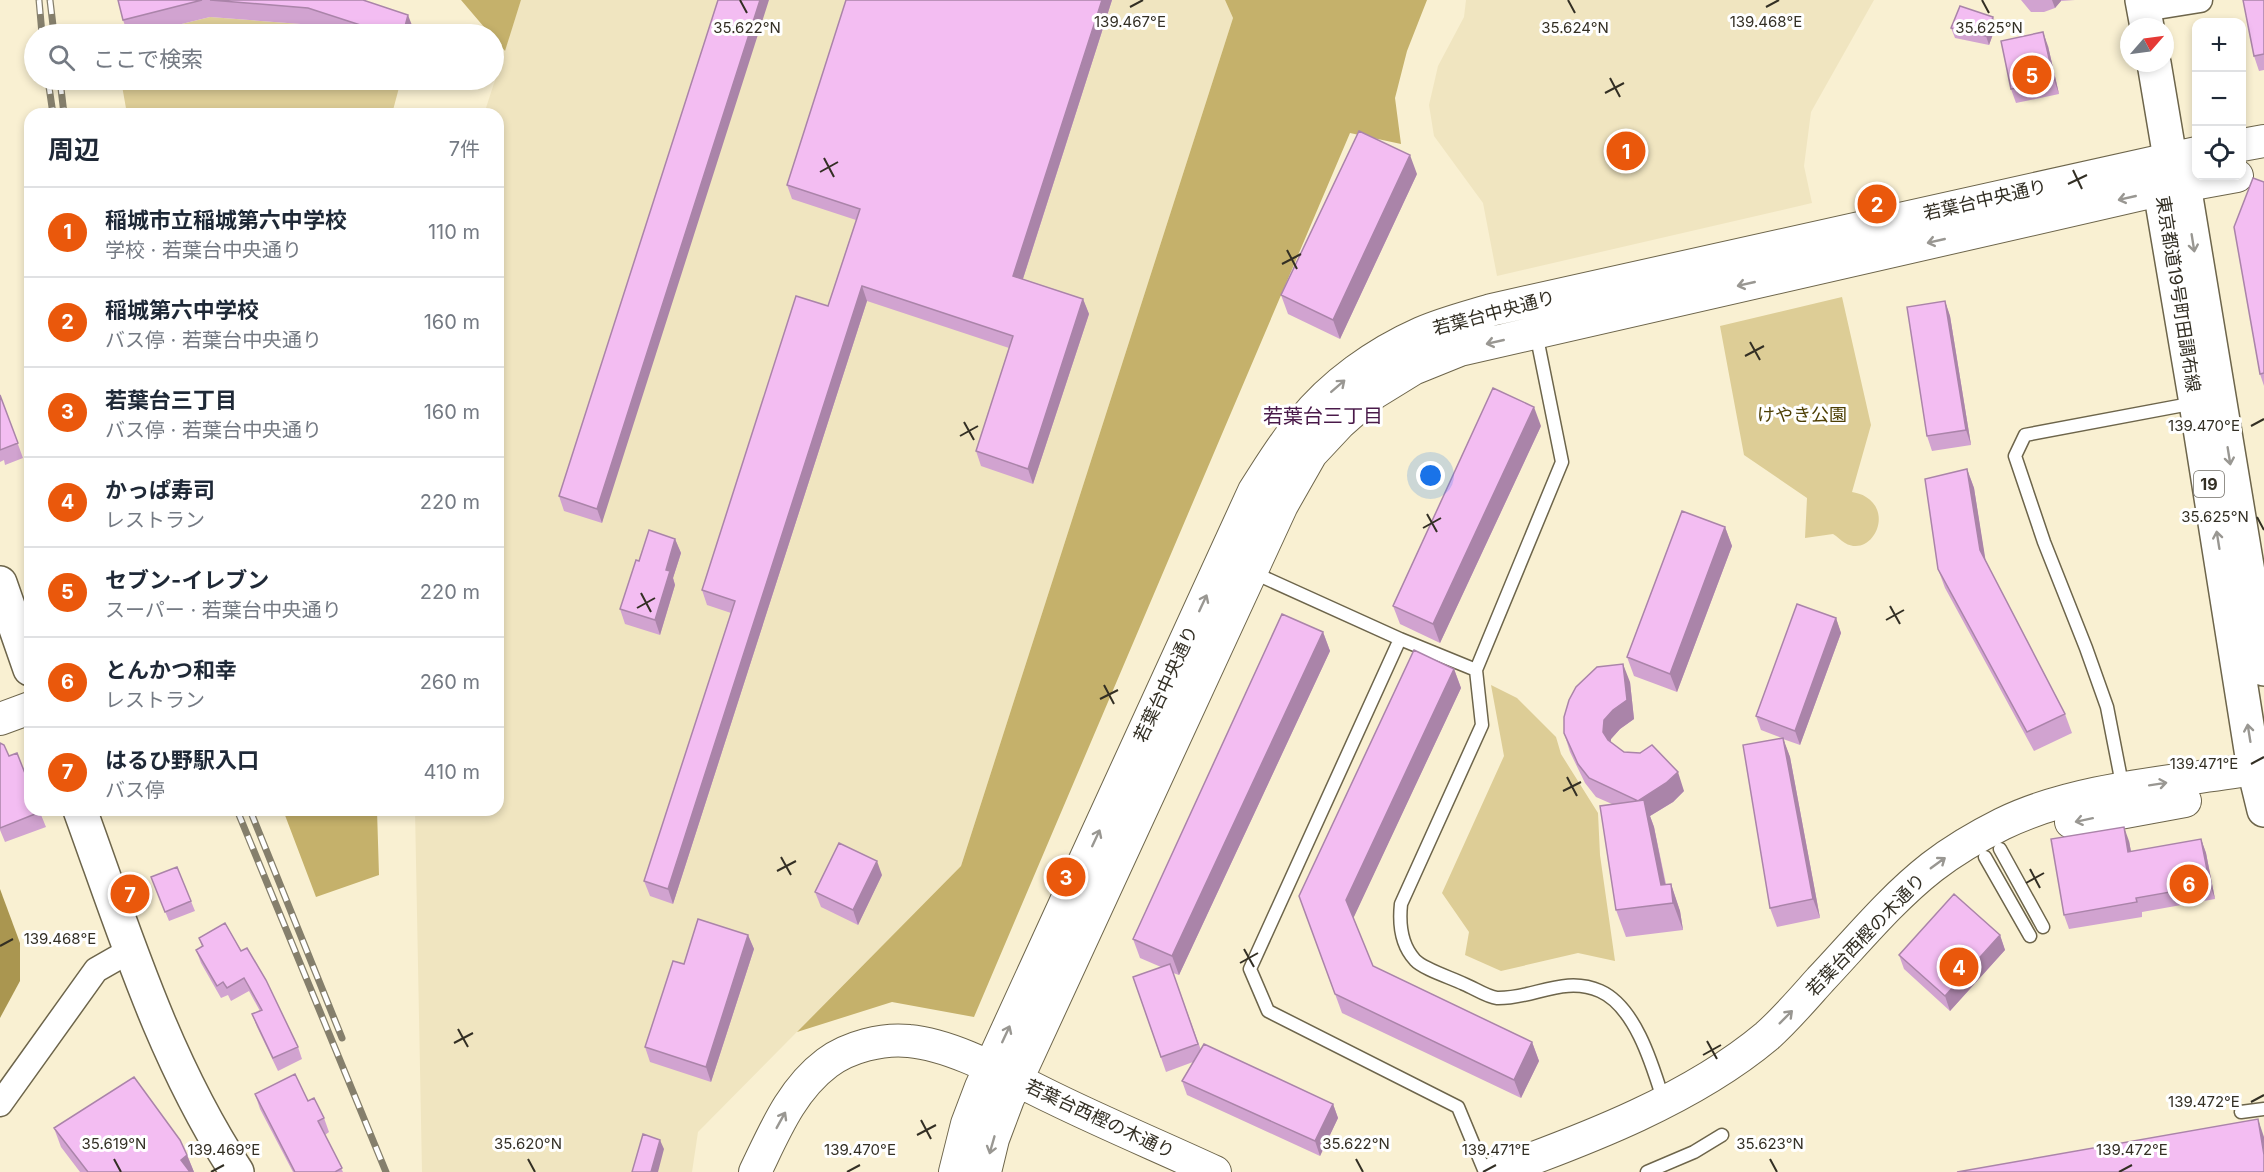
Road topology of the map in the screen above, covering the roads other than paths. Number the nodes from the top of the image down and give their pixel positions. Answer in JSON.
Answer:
{"nodes":[{"id":1,"x":2200,"y":0,"type":"edge"},
{"id":2,"x":2144,"y":12,"type":"edge"},
{"id":3,"x":2156,"y":72,"type":"edge"},
{"id":4,"x":2264,"y":141,"type":"edge"},
{"id":5,"x":2246,"y":144,"type":"edge"},
{"id":6,"x":2264,"y":171,"type":"edge"},
{"id":7,"x":2177,"y":172,"type":"edge"},
{"id":8,"x":2192,"y":173,"type":"edge"},
{"id":9,"x":2246,"y":174,"type":"edge"},
{"id":10,"x":1536,"y":332,"type":"junction"},
{"id":11,"x":2196,"y":403,"type":"junction"},
{"id":12,"x":1251,"y":572,"type":"junction"},
{"id":13,"x":0,"y":583,"type":"edge"},
{"id":14,"x":1400,"y":639,"type":"junction"},
{"id":15,"x":24,"y":652,"type":"edge"},
{"id":16,"x":2264,"y":669,"type":"edge"},
{"id":17,"x":1476,"y":670,"type":"junction"},
{"id":18,"x":24,"y":710,"type":"edge"},
{"id":19,"x":0,"y":719,"type":"edge"},
{"id":20,"x":2261,"y":784,"type":"edge"},
{"id":21,"x":2123,"y":789,"type":"junction"},
{"id":22,"x":82,"y":816,"type":"edge"},
{"id":23,"x":1993,"y":853,"type":"junction"},
{"id":24,"x":2043,"y":927,"type":"dead end"},
{"id":25,"x":2030,"y":936,"type":"dead end"},
{"id":26,"x":131,"y":950,"type":"junction"},
{"id":27,"x":999,"y":1084,"type":"junction"},
{"id":28,"x":1664,"y":1102,"type":"junction"},
{"id":29,"x":0,"y":1104,"type":"edge"},
{"id":30,"x":2264,"y":1109,"type":"edge"},
{"id":31,"x":2241,"y":1112,"type":"dead end"},
{"id":32,"x":1722,"y":1135,"type":"dead end"},
{"id":33,"x":237,"y":1172,"type":"edge"},
{"id":34,"x":754,"y":1172,"type":"edge"},
{"id":35,"x":778,"y":1172,"type":"edge"},
{"id":36,"x":955,"y":1172,"type":"edge"},
{"id":37,"x":985,"y":1172,"type":"edge"},
{"id":38,"x":1166,"y":1172,"type":"edge"},
{"id":39,"x":1215,"y":1172,"type":"edge"},
{"id":40,"x":1485,"y":1172,"type":"edge"},
{"id":41,"x":1496,"y":1172,"type":"edge"},
{"id":42,"x":1551,"y":1172,"type":"edge"},
{"id":43,"x":1647,"y":1172,"type":"edge"}],
"edges":[{"from":1,"to":2,"type":"street"},
{"from":3,"to":7,"type":"main road","name":"東京都道19号町田調布線","number":"19"},
{"from":4,"to":5,"type":"street"},
{"from":6,"to":9,"type":"street"},
{"from":7,"to":8,"type":"street"},
{"from":7,"to":10,"type":"street","name":"若葉台中央通り","one_way":true},
{"from":7,"to":11,"type":"main road","name":"東京都道19号町田調布線","number":"19"},
{"from":7,"to":16,"type":"main road","name":"東京都道19号町田調布線","number":"19","one_way":true},
{"from":27,"to":7,"type":"street","name":"若葉台中央通り","one_way":true},
{"from":10,"to":12,"type":"street","name":"若葉台中央通り","one_way":true},
{"from":10,"to":17,"type":"lane"},
{"from":20,"to":11,"type":"main road","name":"東京都道19号町田調布線","number":"19","one_way":true},
{"from":11,"to":21,"type":"lane"},
{"from":12,"to":14,"type":"lane"},
{"from":12,"to":27,"type":"street","name":"若葉台中央通り"},
{"from":13,"to":15,"type":"main road"},
{"from":14,"to":17,"type":"lane"},
{"from":14,"to":40,"type":"lane"},
{"from":17,"to":28,"type":"lane"},
{"from":18,"to":19,"type":"street"},
{"from":21,"to":20,"type":"street","name":"若葉台西樫の木通り","one_way":true},
{"from":20,"to":23,"type":"street","name":"若葉台西樫の木通り","one_way":true},
{"from":28,"to":21,"type":"street","name":"若葉台西樫の木通り","one_way":true},
{"from":22,"to":26,"type":"main road"},
{"from":23,"to":24,"type":"lane"},
{"from":23,"to":25,"type":"lane"},
{"from":23,"to":42,"type":"street","name":"若葉台西樫の木通り"},
{"from":26,"to":29,"type":"street"},
{"from":26,"to":33,"type":"main road"},
{"from":34,"to":27,"type":"street","one_way":true},
{"from":27,"to":35,"type":"street"},
{"from":27,"to":36,"type":"street","name":"若葉台中央通り"},
{"from":27,"to":37,"type":"street","name":"若葉台中央通り","one_way":true},
{"from":27,"to":38,"type":"street","name":"若葉台西樫の木通り"},
{"from":27,"to":39,"type":"street","name":"若葉台西樫の木通り"},
{"from":28,"to":41,"type":"street","name":"若葉台西樫の木通り"},
{"from":30,"to":31,"type":"lane"},
{"from":32,"to":43,"type":"lane"}]}
